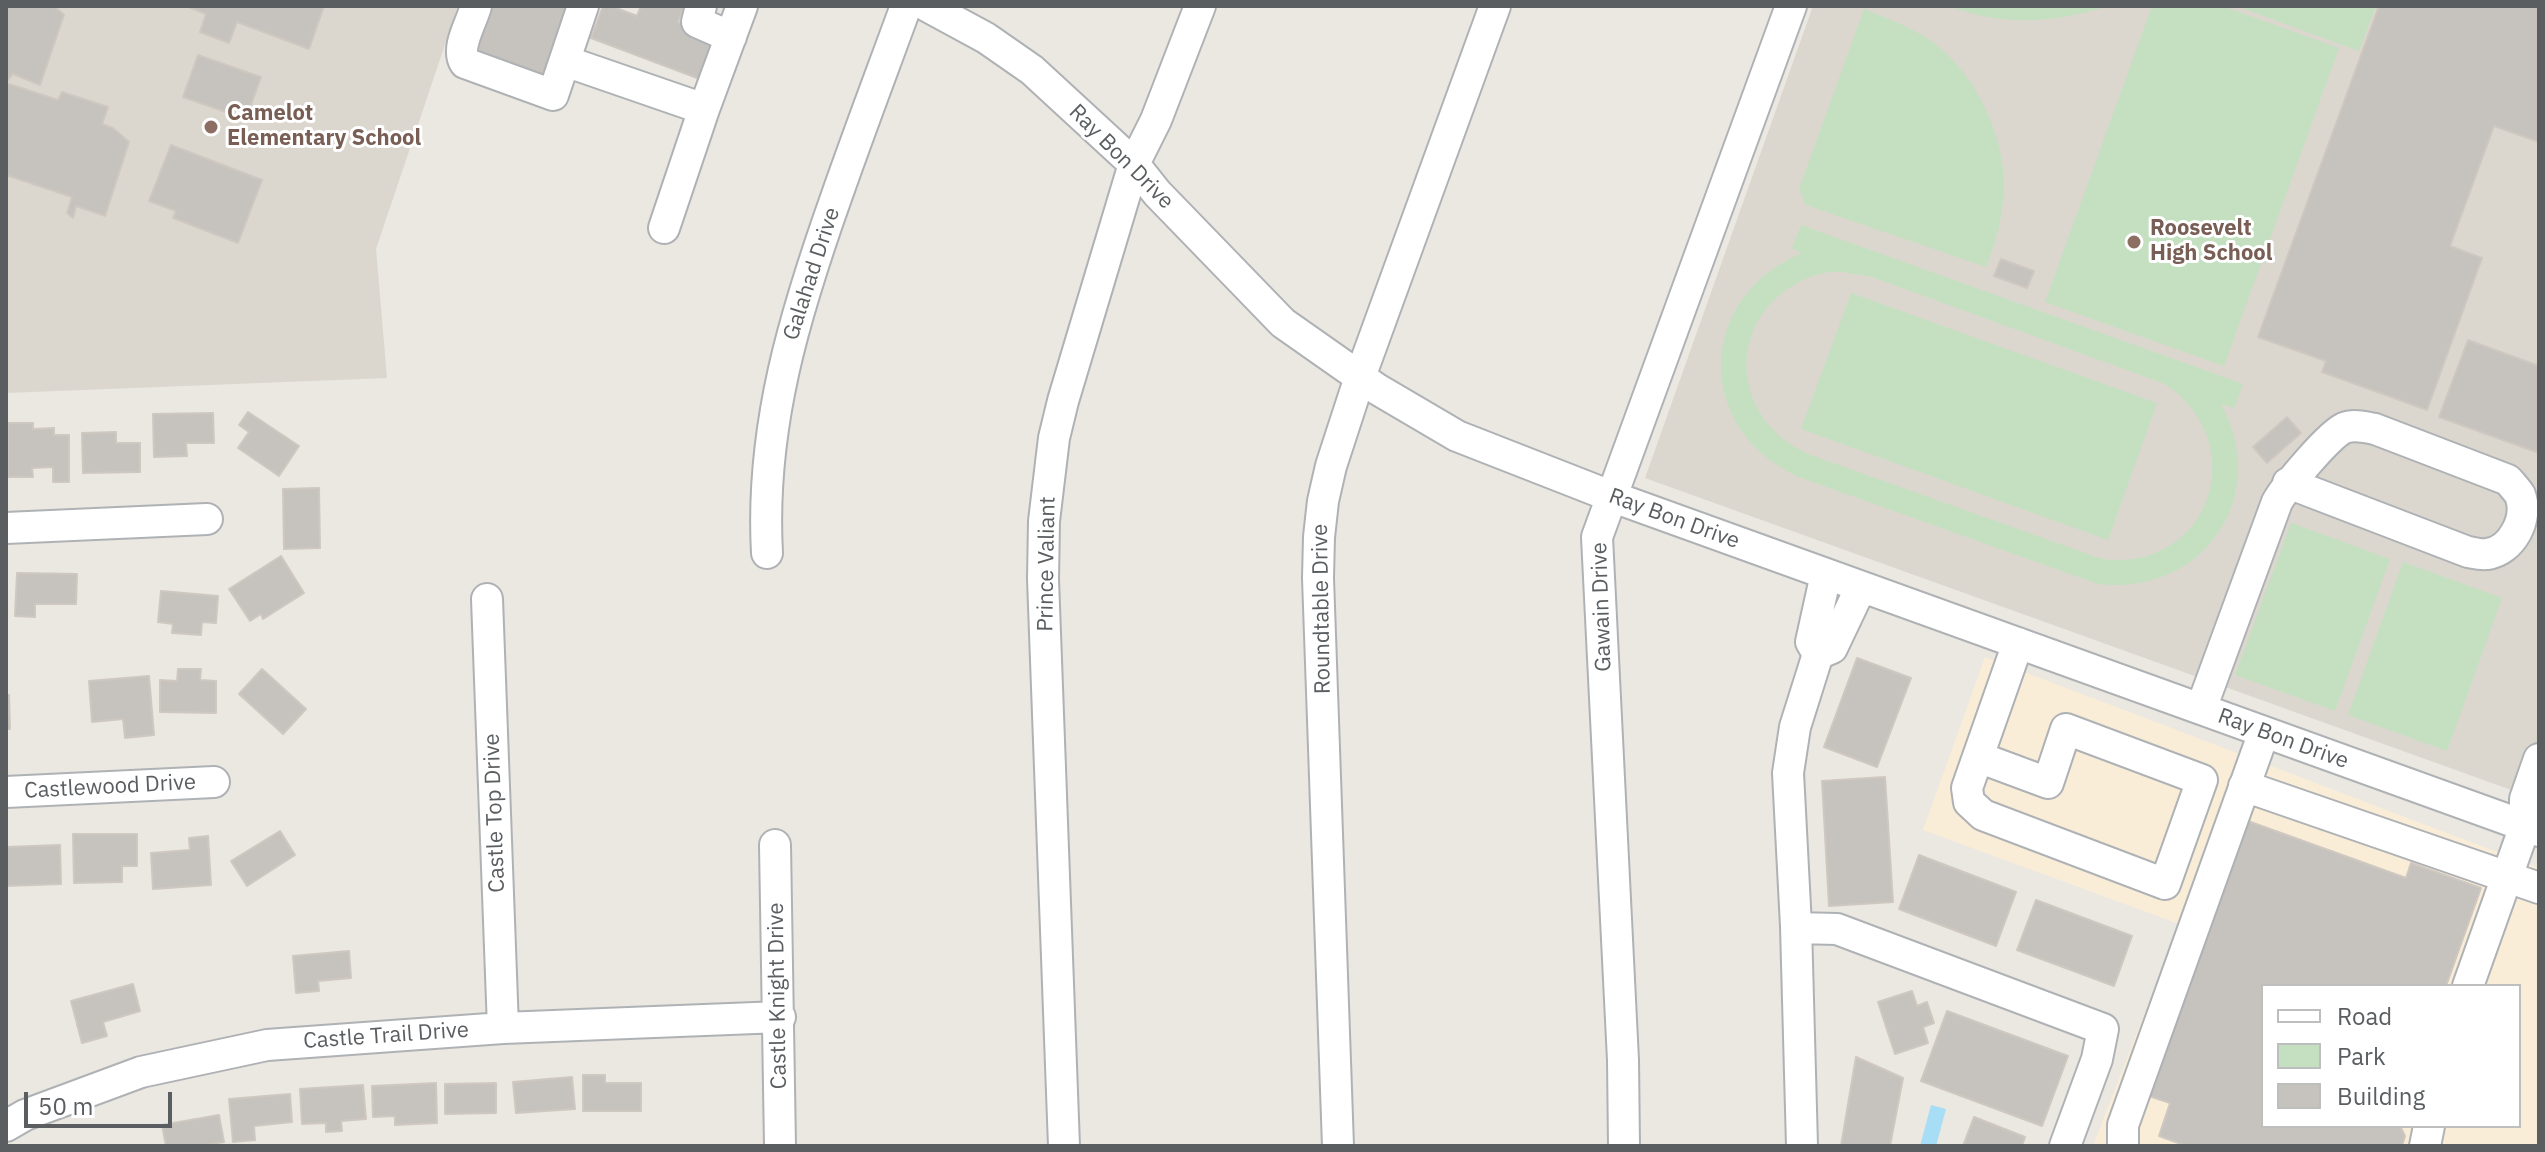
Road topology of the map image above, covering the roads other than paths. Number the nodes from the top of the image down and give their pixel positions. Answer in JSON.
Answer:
{"nodes":[{"id":1,"x":476,"y":6,"type":"edge"},
{"id":2,"x":583,"y":6,"type":"edge"},
{"id":3,"x":701,"y":6,"type":"edge"},
{"id":4,"x":742,"y":6,"type":"edge"},
{"id":5,"x":906,"y":6,"type":"edge"},
{"id":6,"x":927,"y":6,"type":"edge"},
{"id":7,"x":1200,"y":6,"type":"edge"},
{"id":8,"x":1495,"y":6,"type":"edge"},
{"id":9,"x":1791,"y":6,"type":"edge"},
{"id":10,"x":731,"y":37,"type":"junction"},
{"id":11,"x":565,"y":61,"type":"junction"},
{"id":12,"x":704,"y":109,"type":"junction"},
{"id":13,"x":1134,"y":164,"type":"junction"},
{"id":14,"x":664,"y":228,"type":"dead end"},
{"id":15,"x":1360,"y":377,"type":"junction"},
{"id":16,"x":2288,"y":483,"type":"junction"},
{"id":17,"x":1613,"y":497,"type":"junction"},
{"id":18,"x":207,"y":519,"type":"dead end"},
{"id":19,"x":6,"y":528,"type":"edge"},
{"id":20,"x":767,"y":553,"type":"dead end"},
{"id":21,"x":1826,"y":574,"type":"junction"},
{"id":22,"x":1861,"y":587,"type":"junction"},
{"id":23,"x":487,"y":599,"type":"dead end"},
{"id":24,"x":2018,"y":643,"type":"junction"},
{"id":25,"x":1818,"y":654,"type":"junction"},
{"id":26,"x":2201,"y":709,"type":"junction"},
{"id":27,"x":2264,"y":732,"type":"junction"},
{"id":28,"x":1978,"y":757,"type":"junction"},
{"id":29,"x":2539,"y":759,"type":"edge"},
{"id":30,"x":214,"y":782,"type":"dead end"},
{"id":31,"x":2244,"y":786,"type":"junction"},
{"id":32,"x":6,"y":792,"type":"edge"},
{"id":33,"x":2532,"y":829,"type":"edge"},
{"id":34,"x":775,"y":845,"type":"dead end"},
{"id":35,"x":2507,"y":876,"type":"junction"},
{"id":36,"x":2539,"y":888,"type":"edge"},
{"id":37,"x":1796,"y":928,"type":"junction"},
{"id":38,"x":2469,"y":984,"type":"edge"},
{"id":39,"x":780,"y":1017,"type":"junction"},
{"id":40,"x":503,"y":1028,"type":"junction"},
{"id":41,"x":6,"y":1126,"type":"edge"},
{"id":42,"x":780,"y":1146,"type":"edge"},
{"id":43,"x":1064,"y":1146,"type":"edge"},
{"id":44,"x":1338,"y":1146,"type":"edge"},
{"id":45,"x":1624,"y":1146,"type":"edge"},
{"id":46,"x":1802,"y":1146,"type":"edge"},
{"id":47,"x":2065,"y":1146,"type":"edge"},
{"id":48,"x":2123,"y":1146,"type":"edge"}],
"edges":[{"from":1,"to":11,"type":"street"},
{"from":2,"to":11,"type":"street"},
{"from":3,"to":10,"type":"street"},
{"from":4,"to":10,"type":"street"},
{"from":5,"to":20,"type":"street","name":"Galahad Drive"},
{"from":6,"to":13,"type":"street","name":"Ray Bon Drive"},
{"from":7,"to":13,"type":"street","name":"Prince Valiant"},
{"from":8,"to":15,"type":"street","name":"Roundtable Drive"},
{"from":9,"to":17,"type":"street","name":"Gawain Drive"},
{"from":10,"to":12,"type":"street"},
{"from":11,"to":12,"type":"street"},
{"from":12,"to":14,"type":"street"},
{"from":13,"to":15,"type":"street","name":"Ray Bon Drive"},
{"from":13,"to":43,"type":"street","name":"Prince Valiant"},
{"from":15,"to":17,"type":"street","name":"Ray Bon Drive"},
{"from":15,"to":44,"type":"street","name":"Roundtable Drive"},
{"from":16,"to":16,"type":"street"},
{"from":16,"to":26,"type":"street"},
{"from":17,"to":21,"type":"street","name":"Ray Bon Drive"},
{"from":17,"to":45,"type":"street","name":"Gawain Drive"},
{"from":18,"to":19,"type":"street"},
{"from":21,"to":22,"type":"street","name":"Ray Bon Drive"},
{"from":21,"to":25,"type":"street"},
{"from":22,"to":24,"type":"street","name":"Ray Bon Drive"},
{"from":22,"to":25,"type":"street"},
{"from":23,"to":40,"type":"street","name":"Castle Top Drive"},
{"from":24,"to":26,"type":"street","name":"Ray Bon Drive"},
{"from":24,"to":28,"type":"street"},
{"from":25,"to":37,"type":"street"},
{"from":26,"to":27,"type":"street","name":"Ray Bon Drive"},
{"from":27,"to":31,"type":"street"},
{"from":27,"to":33,"type":"street","name":"Ray Bon Drive"},
{"from":28,"to":28,"type":"street"},
{"from":29,"to":33,"type":"street"},
{"from":30,"to":32,"type":"street","name":"Castlewood Drive"},
{"from":31,"to":35,"type":"street"},
{"from":31,"to":48,"type":"street"},
{"from":33,"to":35,"type":"street"},
{"from":34,"to":39,"type":"street","name":"Castle Knight Drive"},
{"from":35,"to":36,"type":"street"},
{"from":35,"to":38,"type":"street"},
{"from":37,"to":46,"type":"street"},
{"from":37,"to":47,"type":"street"},
{"from":39,"to":40,"type":"street","name":"Castle Trail Drive"},
{"from":39,"to":42,"type":"street","name":"Castle Knight Drive"},
{"from":40,"to":41,"type":"street","name":"Castle Trail Drive"}]}
